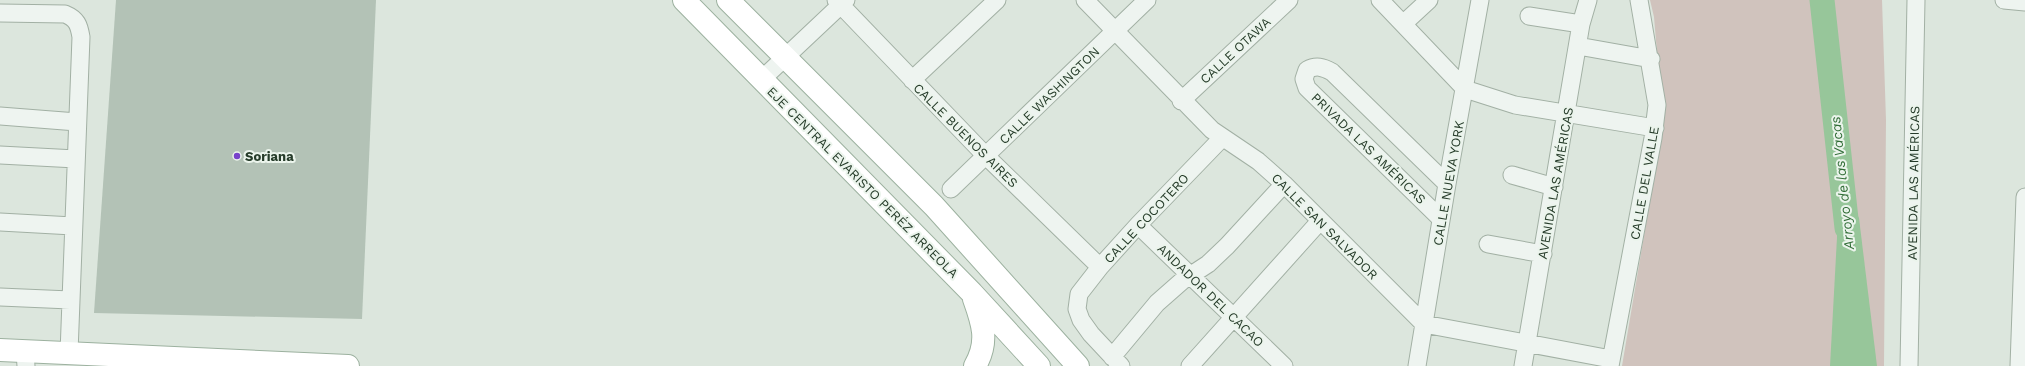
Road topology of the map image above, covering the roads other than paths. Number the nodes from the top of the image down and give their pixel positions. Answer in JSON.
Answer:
{"nodes":[{"id":1,"x":684,"y":0,"type":"edge"},
{"id":2,"x":728,"y":0,"type":"edge"},
{"id":3,"x":997,"y":0,"type":"edge"},
{"id":4,"x":1085,"y":0,"type":"edge"},
{"id":5,"x":1147,"y":0,"type":"edge"},
{"id":6,"x":1289,"y":0,"type":"edge"},
{"id":7,"x":1380,"y":0,"type":"edge"},
{"id":8,"x":1429,"y":0,"type":"edge"},
{"id":9,"x":1480,"y":0,"type":"edge"},
{"id":10,"x":1588,"y":0,"type":"edge"},
{"id":11,"x":1640,"y":0,"type":"edge"},
{"id":12,"x":1916,"y":0,"type":"edge"},
{"id":13,"x":2004,"y":0,"type":"edge"},
{"id":14,"x":841,"y":2,"type":"edge"},
{"id":15,"x":2025,"y":2,"type":"edge"},
{"id":16,"x":0,"y":13,"type":"edge"},
{"id":17,"x":1529,"y":16,"type":"dead end"},
{"id":18,"x":1403,"y":24,"type":"junction"},
{"id":19,"x":1581,"y":24,"type":"junction"},
{"id":20,"x":1114,"y":32,"type":"junction"},
{"id":21,"x":1578,"y":46,"type":"junction"},
{"id":22,"x":785,"y":58,"type":"junction"},
{"id":23,"x":1651,"y":59,"type":"junction"},
{"id":24,"x":761,"y":80,"type":"junction"},
{"id":25,"x":912,"y":80,"type":"junction"},
{"id":26,"x":1465,"y":89,"type":"junction"},
{"id":27,"x":1181,"y":101,"type":"junction"},
{"id":28,"x":1567,"y":114,"type":"junction"},
{"id":29,"x":0,"y":116,"type":"edge"},
{"id":30,"x":77,"y":122,"type":"junction"},
{"id":31,"x":1655,"y":128,"type":"junction"},
{"id":32,"x":1222,"y":138,"type":"junction"},
{"id":33,"x":0,"y":155,"type":"edge"},
{"id":34,"x":985,"y":155,"type":"junction"},
{"id":35,"x":76,"y":159,"type":"junction"},
{"id":36,"x":1512,"y":175,"type":"dead end"},
{"id":37,"x":1284,"y":184,"type":"junction"},
{"id":38,"x":1447,"y":184,"type":"junction"},
{"id":39,"x":1554,"y":187,"type":"junction"},
{"id":40,"x":951,"y":189,"type":"dead end"},
{"id":41,"x":2025,"y":197,"type":"edge"},
{"id":42,"x":1441,"y":219,"type":"junction"},
{"id":43,"x":1320,"y":221,"type":"junction"},
{"id":44,"x":0,"y":222,"type":"edge"},
{"id":45,"x":1138,"y":225,"type":"junction"},
{"id":46,"x":73,"y":226,"type":"junction"},
{"id":47,"x":1488,"y":244,"type":"dead end"},
{"id":48,"x":1543,"y":254,"type":"junction"},
{"id":49,"x":1100,"y":266,"type":"junction"},
{"id":50,"x":1192,"y":276,"type":"junction"},
{"id":51,"x":972,"y":293,"type":"junction"},
{"id":52,"x":0,"y":297,"type":"edge"},
{"id":53,"x":70,"y":300,"type":"junction"},
{"id":54,"x":1233,"y":318,"type":"junction"},
{"id":55,"x":1424,"y":324,"type":"junction"},
{"id":56,"x":1527,"y":343,"type":"junction"},
{"id":57,"x":0,"y":350,"type":"edge"},
{"id":58,"x":69,"y":353,"type":"junction"},
{"id":59,"x":25,"y":359,"type":"edge"},
{"id":60,"x":1116,"y":361,"type":"edge"},
{"id":61,"x":1611,"y":362,"type":"edge"},
{"id":62,"x":348,"y":366,"type":"edge"},
{"id":63,"x":975,"y":366,"type":"edge"},
{"id":64,"x":1040,"y":366,"type":"edge"},
{"id":65,"x":1078,"y":366,"type":"edge"},
{"id":66,"x":1190,"y":366,"type":"edge"},
{"id":67,"x":1284,"y":366,"type":"edge"},
{"id":68,"x":1417,"y":366,"type":"edge"},
{"id":69,"x":1523,"y":366,"type":"edge"},
{"id":70,"x":1909,"y":366,"type":"edge"},
{"id":71,"x":2019,"y":366,"type":"edge"}],
"edges":[{"from":1,"to":24,"type":"main road","name":"EJE CENTRAL EVARISTO PERÉZ ARREOLA"},
{"from":2,"to":22,"type":"main road"},
{"from":3,"to":25,"type":"street"},
{"from":4,"to":20,"type":"street","name":"CALLE SAN SALVADOR"},
{"from":5,"to":20,"type":"street","name":"CALLE WASHINGTON"},
{"from":6,"to":27,"type":"street","name":"CALLE OTAWA"},
{"from":7,"to":18,"type":"street"},
{"from":8,"to":18,"type":"street"},
{"from":9,"to":26,"type":"street","name":"CALLE NUEVA YORK"},
{"from":10,"to":19,"type":"street","name":"AVENIDA LAS AMÉRICAS"},
{"from":11,"to":23,"type":"street","name":"CALLE DEL VALLE"},
{"from":12,"to":70,"type":"street","name":"AVENIDA LAS AMÉRICAS"},
{"from":13,"to":15,"type":"street"},
{"from":14,"to":22,"type":"street"},
{"from":14,"to":25,"type":"street","name":"CALLE BUENOS AIRES"},
{"from":16,"to":30,"type":"street"},
{"from":17,"to":19,"type":"street"},
{"from":18,"to":26,"type":"street"},
{"from":19,"to":21,"type":"street","name":"AVENIDA LAS AMÉRICAS"},
{"from":20,"to":27,"type":"street","name":"CALLE SAN SALVADOR"},
{"from":20,"to":34,"type":"street","name":"CALLE WASHINGTON"},
{"from":21,"to":23,"type":"street"},
{"from":21,"to":28,"type":"street","name":"AVENIDA LAS AMÉRICAS"},
{"from":22,"to":24,"type":"street"},
{"from":22,"to":65,"type":"main road"},
{"from":23,"to":31,"type":"street","name":"CALLE DEL VALLE"},
{"from":24,"to":51,"type":"main road","name":"EJE CENTRAL EVARISTO PERÉZ ARREOLA"},
{"from":25,"to":34,"type":"street","name":"CALLE BUENOS AIRES"},
{"from":26,"to":28,"type":"street"},
{"from":26,"to":38,"type":"street","name":"CALLE NUEVA YORK"},
{"from":27,"to":32,"type":"street","name":"CALLE SAN SALVADOR"},
{"from":28,"to":31,"type":"street"},
{"from":28,"to":39,"type":"street","name":"AVENIDA LAS AMÉRICAS"},
{"from":29,"to":30,"type":"street"},
{"from":30,"to":35,"type":"street"},
{"from":31,"to":61,"type":"street","name":"CALLE DEL VALLE"},
{"from":32,"to":37,"type":"street","name":"CALLE SAN SALVADOR"},
{"from":32,"to":45,"type":"street","name":"CALLE COCOTERO"},
{"from":33,"to":35,"type":"street"},
{"from":34,"to":40,"type":"street","name":"CALLE WASHINGTON"},
{"from":34,"to":49,"type":"street","name":"CALLE BUENOS AIRES"},
{"from":35,"to":46,"type":"street"},
{"from":36,"to":39,"type":"street"},
{"from":37,"to":43,"type":"street","name":"CALLE SAN SALVADOR"},
{"from":37,"to":50,"type":"street"},
{"from":38,"to":42,"type":"street","name":"CALLE NUEVA YORK"},
{"from":38,"to":42,"type":"street","name":"PRIVADA LAS AMÉRICAS"},
{"from":39,"to":48,"type":"street","name":"AVENIDA LAS AMÉRICAS"},
{"from":41,"to":71,"type":"street"},
{"from":42,"to":55,"type":"street","name":"CALLE NUEVA YORK"},
{"from":43,"to":54,"type":"street"},
{"from":43,"to":55,"type":"street","name":"CALLE SAN SALVADOR"},
{"from":44,"to":46,"type":"street"},
{"from":45,"to":49,"type":"street","name":"CALLE COCOTERO"},
{"from":45,"to":50,"type":"street","name":"ANDADOR DEL CACAO"},
{"from":46,"to":53,"type":"street"},
{"from":47,"to":48,"type":"street"},
{"from":48,"to":56,"type":"street","name":"AVENIDA LAS AMÉRICAS"},
{"from":49,"to":60,"type":"street","name":"CALLE COCOTERO"},
{"from":50,"to":54,"type":"street","name":"ANDADOR DEL CACAO"},
{"from":50,"to":60,"type":"street"},
{"from":51,"to":63,"type":"main road"},
{"from":51,"to":64,"type":"main road","name":"EJE CENTRAL EVARISTO PERÉZ ARREOLA"},
{"from":52,"to":53,"type":"street"},
{"from":53,"to":58,"type":"street"},
{"from":54,"to":66,"type":"street"},
{"from":54,"to":67,"type":"street","name":"ANDADOR DEL CACAO"},
{"from":55,"to":56,"type":"street"},
{"from":55,"to":68,"type":"street","name":"CALLE NUEVA YORK"},
{"from":56,"to":61,"type":"street"},
{"from":56,"to":69,"type":"street","name":"AVENIDA LAS AMÉRICAS"},
{"from":57,"to":59,"type":"main road"},
{"from":58,"to":59,"type":"main road"},
{"from":58,"to":62,"type":"main road"}]}
